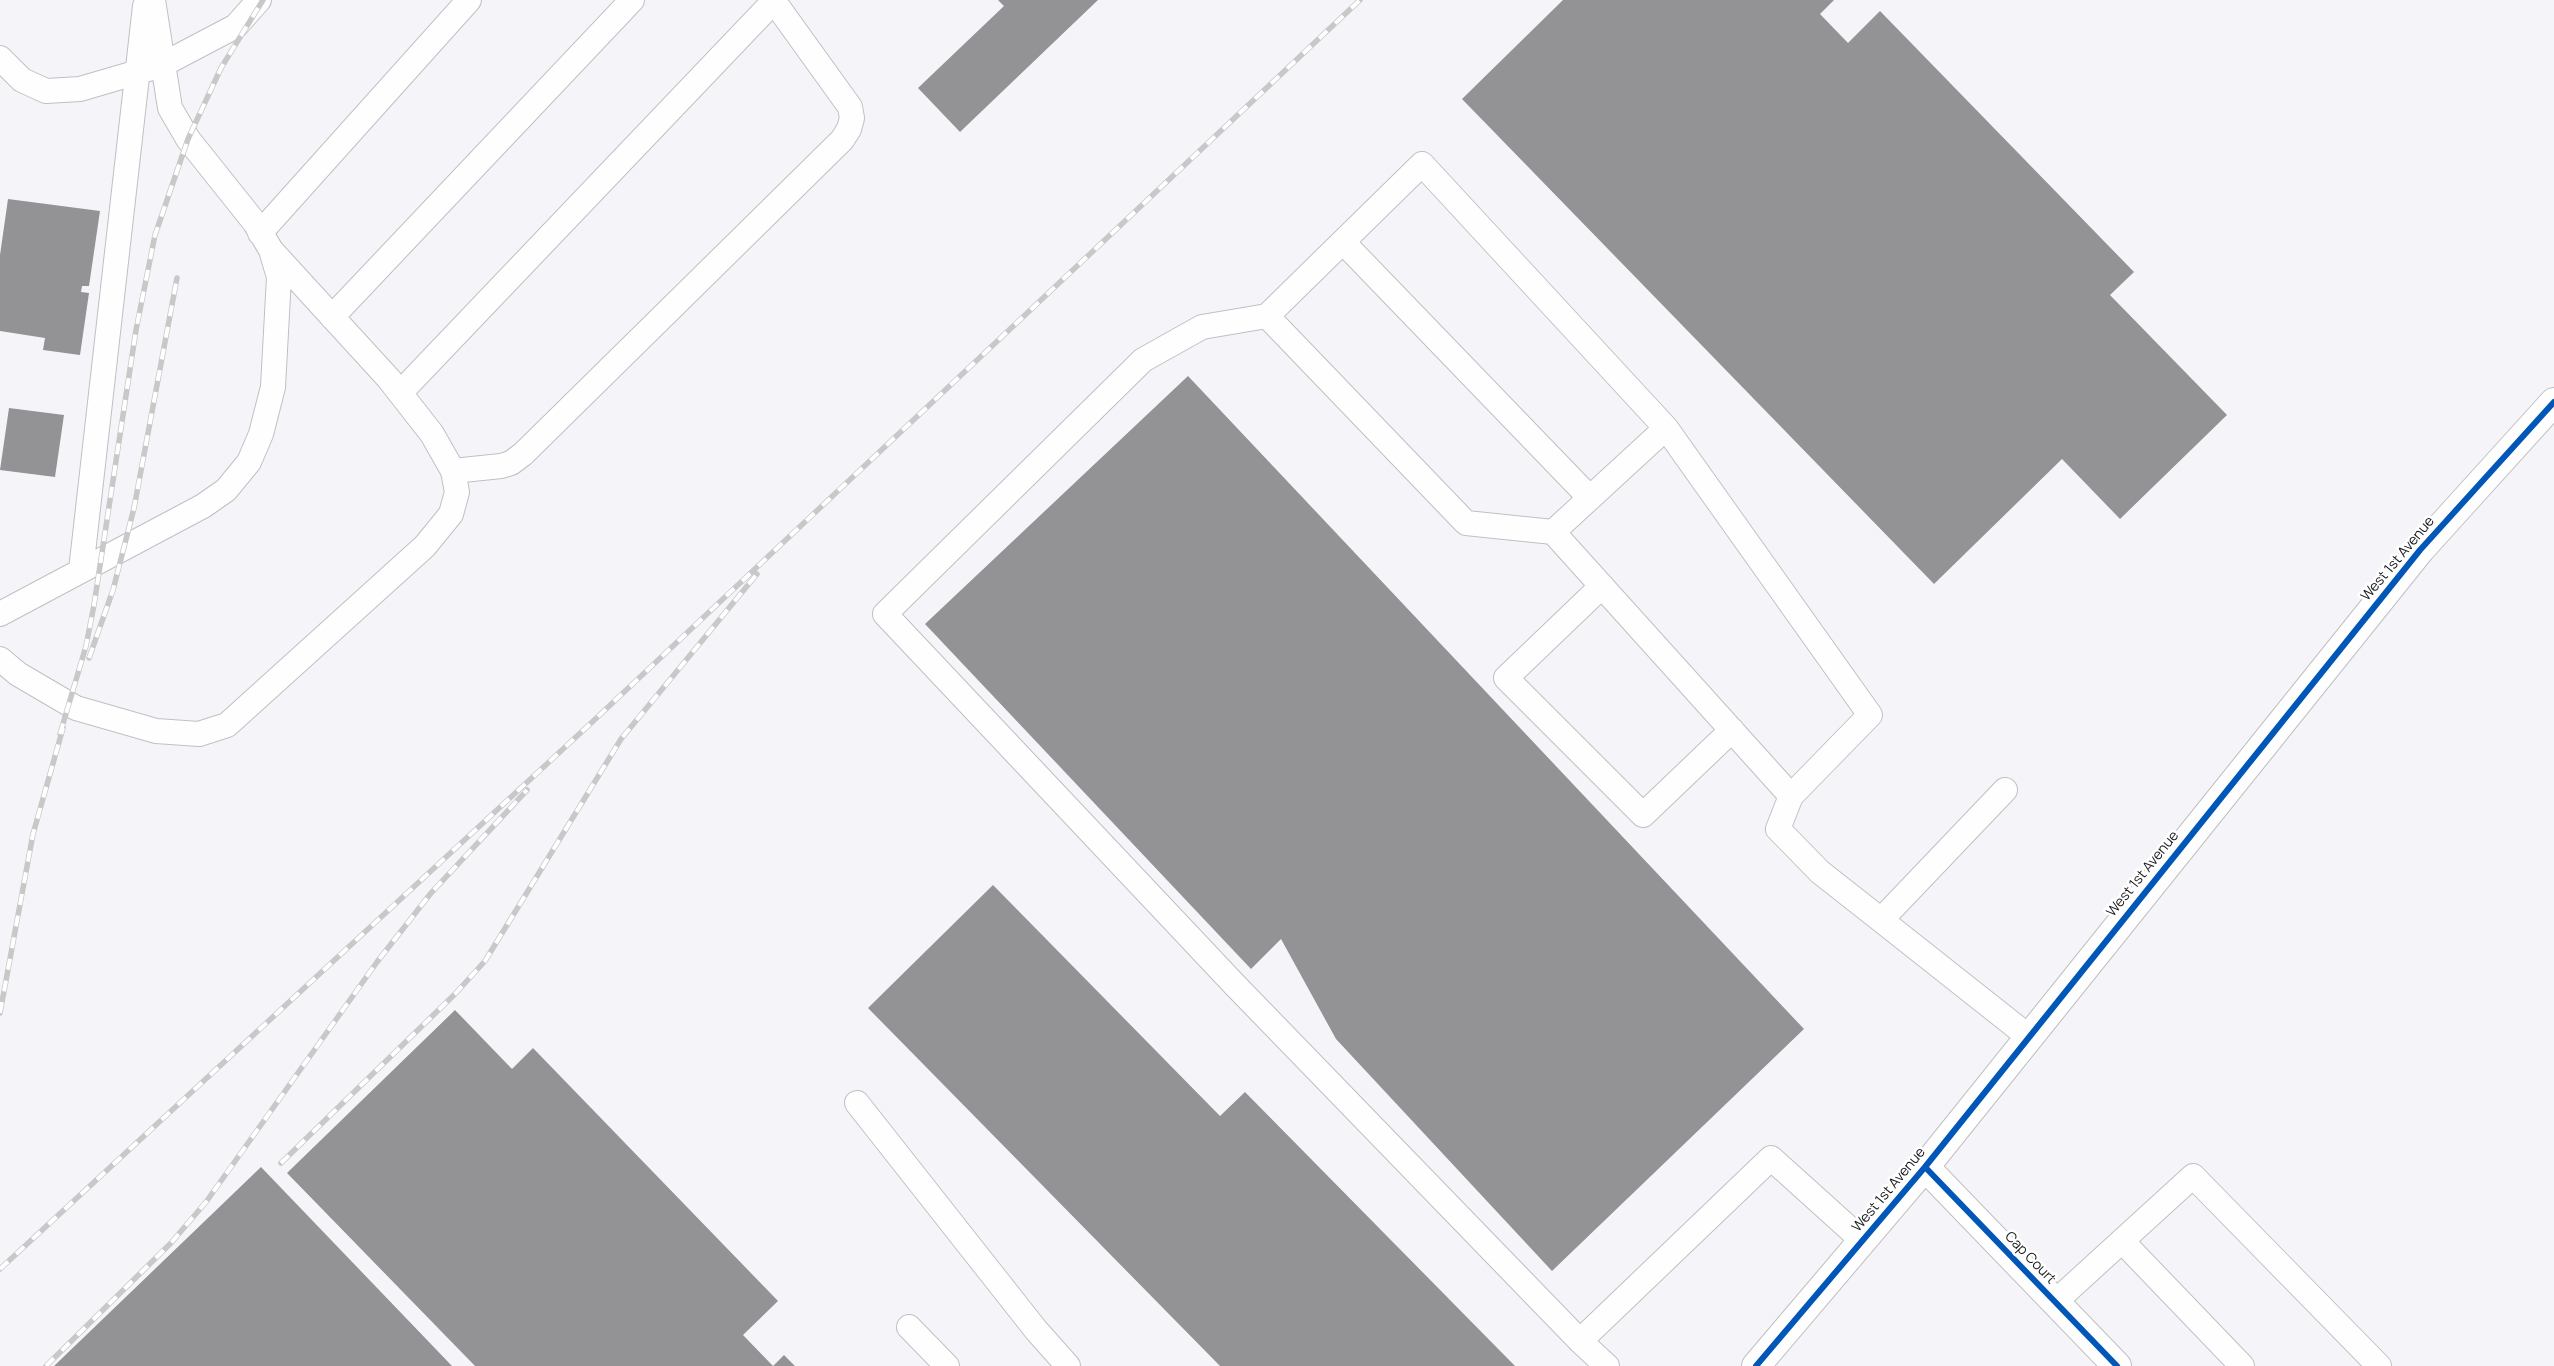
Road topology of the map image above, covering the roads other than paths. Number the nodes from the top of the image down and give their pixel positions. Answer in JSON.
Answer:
{"nodes":[{"id":1,"x":146,"y":0,"type":"edge"},
{"id":2,"x":153,"y":0,"type":"edge"},
{"id":3,"x":259,"y":0,"type":"edge"},
{"id":4,"x":469,"y":0,"type":"edge"},
{"id":5,"x":632,"y":0,"type":"edge"},
{"id":6,"x":774,"y":1,"type":"edge"},
{"id":7,"x":0,"y":58,"type":"edge"},
{"id":8,"x":162,"y":65,"type":"junction"},
{"id":9,"x":138,"y":72,"type":"junction"},
{"id":10,"x":266,"y":242,"type":"junction"},
{"id":11,"x":1343,"y":242,"type":"junction"},
{"id":12,"x":1267,"y":316,"type":"junction"},
{"id":13,"x":332,"y":317,"type":"junction"},
{"id":14,"x":400,"y":393,"type":"junction"},
{"id":15,"x":2554,"y":402,"type":"edge"},
{"id":16,"x":1666,"y":428,"type":"junction"},
{"id":17,"x":453,"y":471,"type":"junction"},
{"id":18,"x":1590,"y":498,"type":"junction"},
{"id":19,"x":1553,"y":532,"type":"junction"},
{"id":20,"x":81,"y":570,"type":"junction"},
{"id":21,"x":1602,"y":586,"type":"junction"},
{"id":22,"x":0,"y":614,"type":"edge"},
{"id":23,"x":0,"y":659,"type":"edge"},
{"id":24,"x":1732,"y":730,"type":"junction"},
{"id":25,"x":2005,"y":790,"type":"dead end"},
{"id":26,"x":1791,"y":796,"type":"junction"},
{"id":27,"x":1881,"y":920,"type":"junction"},
{"id":28,"x":2029,"y":1037,"type":"junction"},
{"id":29,"x":857,"y":1103,"type":"dead end"},
{"id":30,"x":1925,"y":1167,"type":"junction"},
{"id":31,"x":2122,"y":1240,"type":"junction"},
{"id":32,"x":1863,"y":1241,"type":"junction"},
{"id":33,"x":2055,"y":1302,"type":"junction"},
{"id":34,"x":909,"y":1327,"type":"dead end"},
{"id":35,"x":1580,"y":1341,"type":"junction"},
{"id":36,"x":947,"y":1366,"type":"edge"},
{"id":37,"x":1068,"y":1366,"type":"edge"},
{"id":38,"x":1606,"y":1366,"type":"edge"},
{"id":39,"x":1756,"y":1366,"type":"edge"},
{"id":40,"x":2116,"y":1366,"type":"edge"},
{"id":41,"x":2242,"y":1366,"type":"edge"},
{"id":42,"x":2379,"y":1366,"type":"edge"}],
"edges":[{"from":1,"to":9,"type":"lane"},
{"from":2,"to":8,"type":"lane"},
{"from":3,"to":8,"type":"lane"},
{"from":4,"to":10,"type":"lane"},
{"from":5,"to":13,"type":"lane"},
{"from":6,"to":14,"type":"lane"},
{"from":6,"to":17,"type":"lane"},
{"from":7,"to":9,"type":"lane"},
{"from":8,"to":9,"type":"lane"},
{"from":8,"to":10,"type":"lane"},
{"from":9,"to":20,"type":"lane"},
{"from":10,"to":13,"type":"lane"},
{"from":10,"to":20,"type":"lane"},
{"from":11,"to":12,"type":"lane"},
{"from":11,"to":16,"type":"lane"},
{"from":11,"to":18,"type":"lane"},
{"from":12,"to":19,"type":"lane"},
{"from":12,"to":35,"type":"lane"},
{"from":13,"to":14,"type":"lane"},
{"from":14,"to":17,"type":"lane"},
{"from":15,"to":28,"type":"street","name":"West 1st Avenue"},
{"from":16,"to":18,"type":"lane"},
{"from":16,"to":26,"type":"lane"},
{"from":17,"to":23,"type":"lane"},
{"from":18,"to":19,"type":"lane"},
{"from":19,"to":21,"type":"lane"},
{"from":20,"to":22,"type":"lane"},
{"from":21,"to":24,"type":"lane"},
{"from":21,"to":24,"type":"lane"},
{"from":24,"to":26,"type":"lane"},
{"from":25,"to":27,"type":"lane"},
{"from":26,"to":27,"type":"lane"},
{"from":27,"to":28,"type":"lane"},
{"from":28,"to":30,"type":"street","name":"West 1st Avenue"},
{"from":29,"to":37,"type":"lane"},
{"from":30,"to":32,"type":"street","name":"West 1st Avenue"},
{"from":30,"to":33,"type":"street","name":"Cap Court"},
{"from":31,"to":33,"type":"lane"},
{"from":31,"to":41,"type":"lane"},
{"from":31,"to":42,"type":"lane"},
{"from":32,"to":35,"type":"lane"},
{"from":32,"to":39,"type":"street","name":"West 1st Avenue"},
{"from":33,"to":40,"type":"street","name":"Cap Court"},
{"from":34,"to":36,"type":"lane"},
{"from":35,"to":38,"type":"lane"}]}
